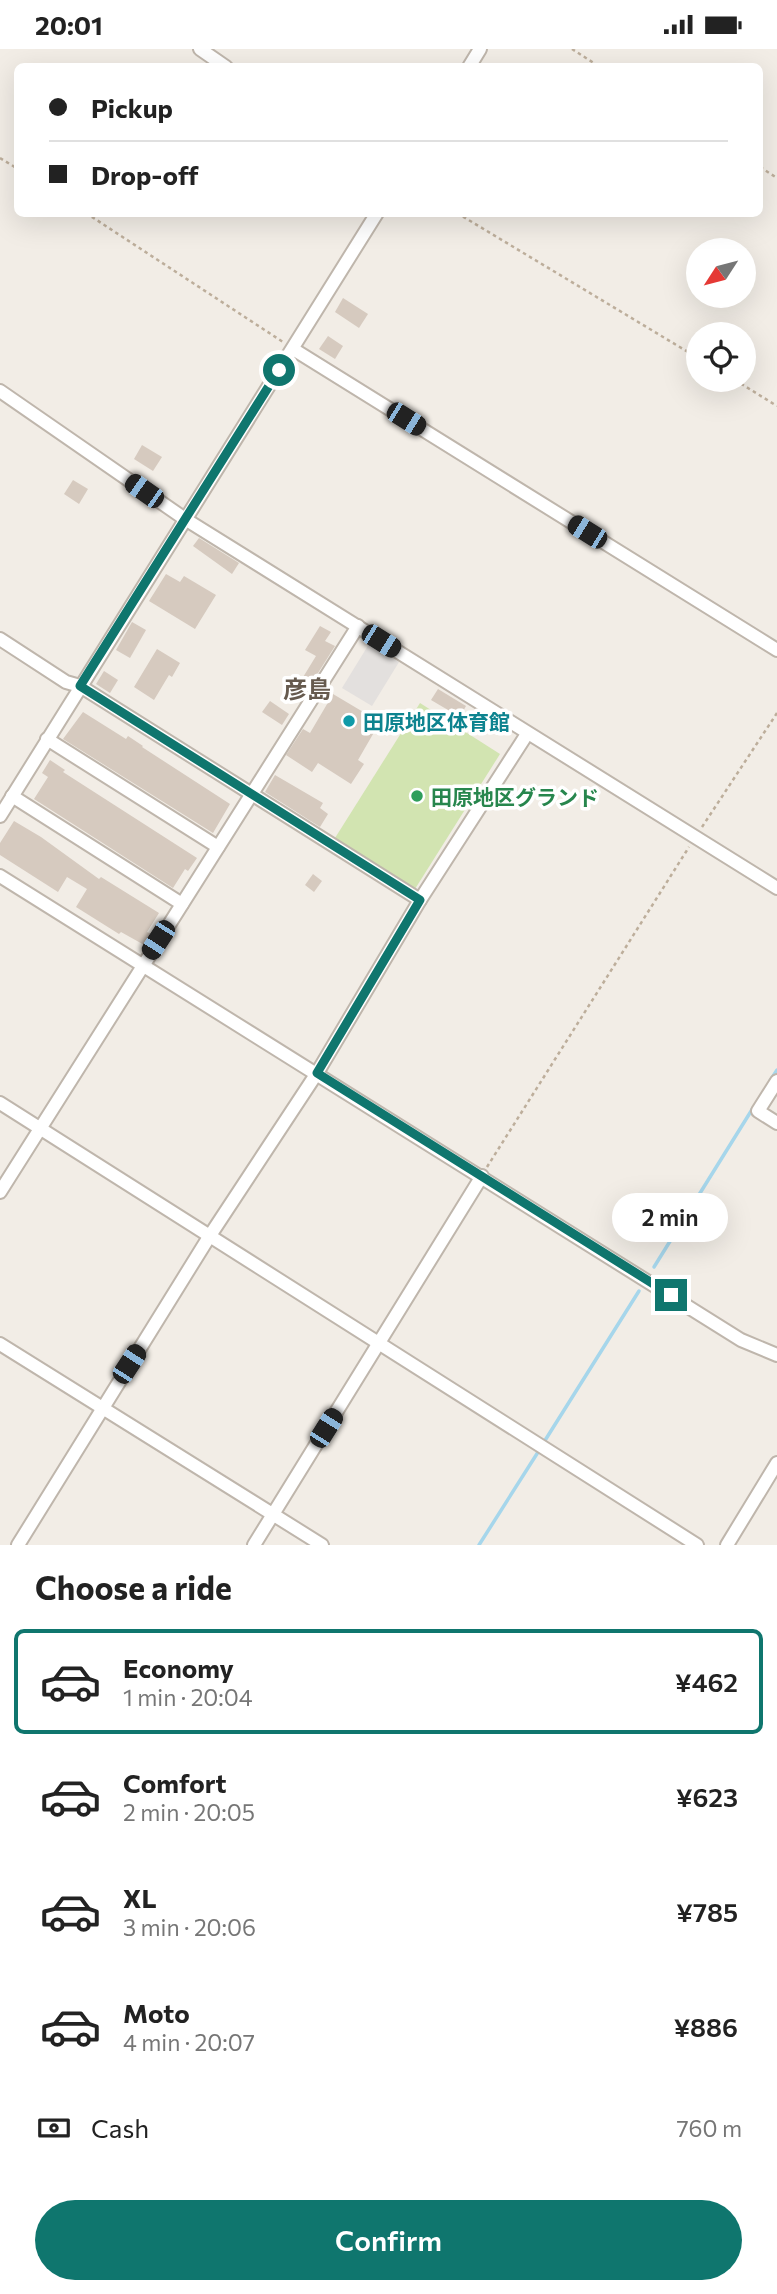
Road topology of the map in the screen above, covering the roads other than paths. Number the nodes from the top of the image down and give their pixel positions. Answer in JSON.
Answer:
{"nodes":[{"id":1,"x":200,"y":49,"type":"edge"},
{"id":2,"x":220,"y":63,"type":"edge"},
{"id":3,"x":375,"y":217,"type":"edge"},
{"id":4,"x":293,"y":348,"type":"junction"},
{"id":5,"x":0,"y":391,"type":"edge"},
{"id":6,"x":185,"y":519,"type":"junction"},
{"id":7,"x":358,"y":626,"type":"junction"},
{"id":8,"x":0,"y":639,"type":"edge"},
{"id":9,"x":777,"y":650,"type":"edge"},
{"id":10,"x":80,"y":686,"type":"junction"},
{"id":11,"x":527,"y":734,"type":"junction"},
{"id":12,"x":47,"y":740,"type":"junction"},
{"id":13,"x":253,"y":793,"type":"junction"},
{"id":14,"x":12,"y":796,"type":"junction"},
{"id":15,"x":0,"y":816,"type":"edge"},
{"id":16,"x":218,"y":847,"type":"junction"},
{"id":17,"x":0,"y":876,"type":"edge"},
{"id":18,"x":777,"y":888,"type":"edge"},
{"id":19,"x":420,"y":900,"type":"junction"},
{"id":20,"x":182,"y":904,"type":"junction"},
{"id":21,"x":142,"y":965,"type":"junction"},
{"id":22,"x":317,"y":1073,"type":"junction"},
{"id":23,"x":777,"y":1081,"type":"edge"},
{"id":24,"x":0,"y":1103,"type":"edge"},
{"id":25,"x":777,"y":1123,"type":"edge"},
{"id":26,"x":40,"y":1129,"type":"junction"},
{"id":27,"x":482,"y":1176,"type":"junction"},
{"id":28,"x":0,"y":1192,"type":"edge"},
{"id":29,"x":209,"y":1237,"type":"junction"},
{"id":30,"x":378,"y":1343,"type":"junction"},
{"id":31,"x":0,"y":1344,"type":"edge"},
{"id":32,"x":777,"y":1355,"type":"edge"},
{"id":33,"x":103,"y":1406,"type":"junction"},
{"id":34,"x":777,"y":1463,"type":"edge"},
{"id":35,"x":273,"y":1514,"type":"junction"},
{"id":36,"x":18,"y":1545,"type":"edge"},
{"id":37,"x":254,"y":1545,"type":"edge"},
{"id":38,"x":322,"y":1545,"type":"edge"},
{"id":39,"x":697,"y":1545,"type":"edge"},
{"id":40,"x":727,"y":1545,"type":"edge"}],
"edges":[{"from":1,"to":2,"type":"street"},
{"from":3,"to":4,"type":"street"},
{"from":4,"to":6,"type":"street"},
{"from":4,"to":9,"type":"street"},
{"from":5,"to":6,"type":"street"},
{"from":6,"to":7,"type":"street"},
{"from":6,"to":10,"type":"street"},
{"from":7,"to":11,"type":"street"},
{"from":7,"to":13,"type":"street"},
{"from":8,"to":10,"type":"street"},
{"from":10,"to":12,"type":"street"},
{"from":10,"to":13,"type":"street"},
{"from":11,"to":18,"type":"street"},
{"from":11,"to":19,"type":"street"},
{"from":12,"to":14,"type":"street"},
{"from":12,"to":16,"type":"street"},
{"from":13,"to":16,"type":"street"},
{"from":13,"to":19,"type":"street"},
{"from":14,"to":15,"type":"street"},
{"from":14,"to":20,"type":"street"},
{"from":16,"to":20,"type":"street"},
{"from":17,"to":21,"type":"street"},
{"from":19,"to":22,"type":"street"},
{"from":20,"to":21,"type":"street"},
{"from":21,"to":22,"type":"street"},
{"from":21,"to":26,"type":"street"},
{"from":22,"to":27,"type":"street"},
{"from":22,"to":29,"type":"street"},
{"from":23,"to":25,"type":"street"},
{"from":24,"to":26,"type":"street"},
{"from":26,"to":28,"type":"street"},
{"from":26,"to":29,"type":"street"},
{"from":27,"to":30,"type":"street"},
{"from":27,"to":32,"type":"street"},
{"from":29,"to":30,"type":"street"},
{"from":29,"to":33,"type":"street"},
{"from":30,"to":35,"type":"street"},
{"from":30,"to":39,"type":"street"},
{"from":31,"to":33,"type":"street"},
{"from":33,"to":35,"type":"street"},
{"from":33,"to":36,"type":"street"},
{"from":34,"to":40,"type":"street"},
{"from":35,"to":37,"type":"street"},
{"from":35,"to":38,"type":"street"}]}
